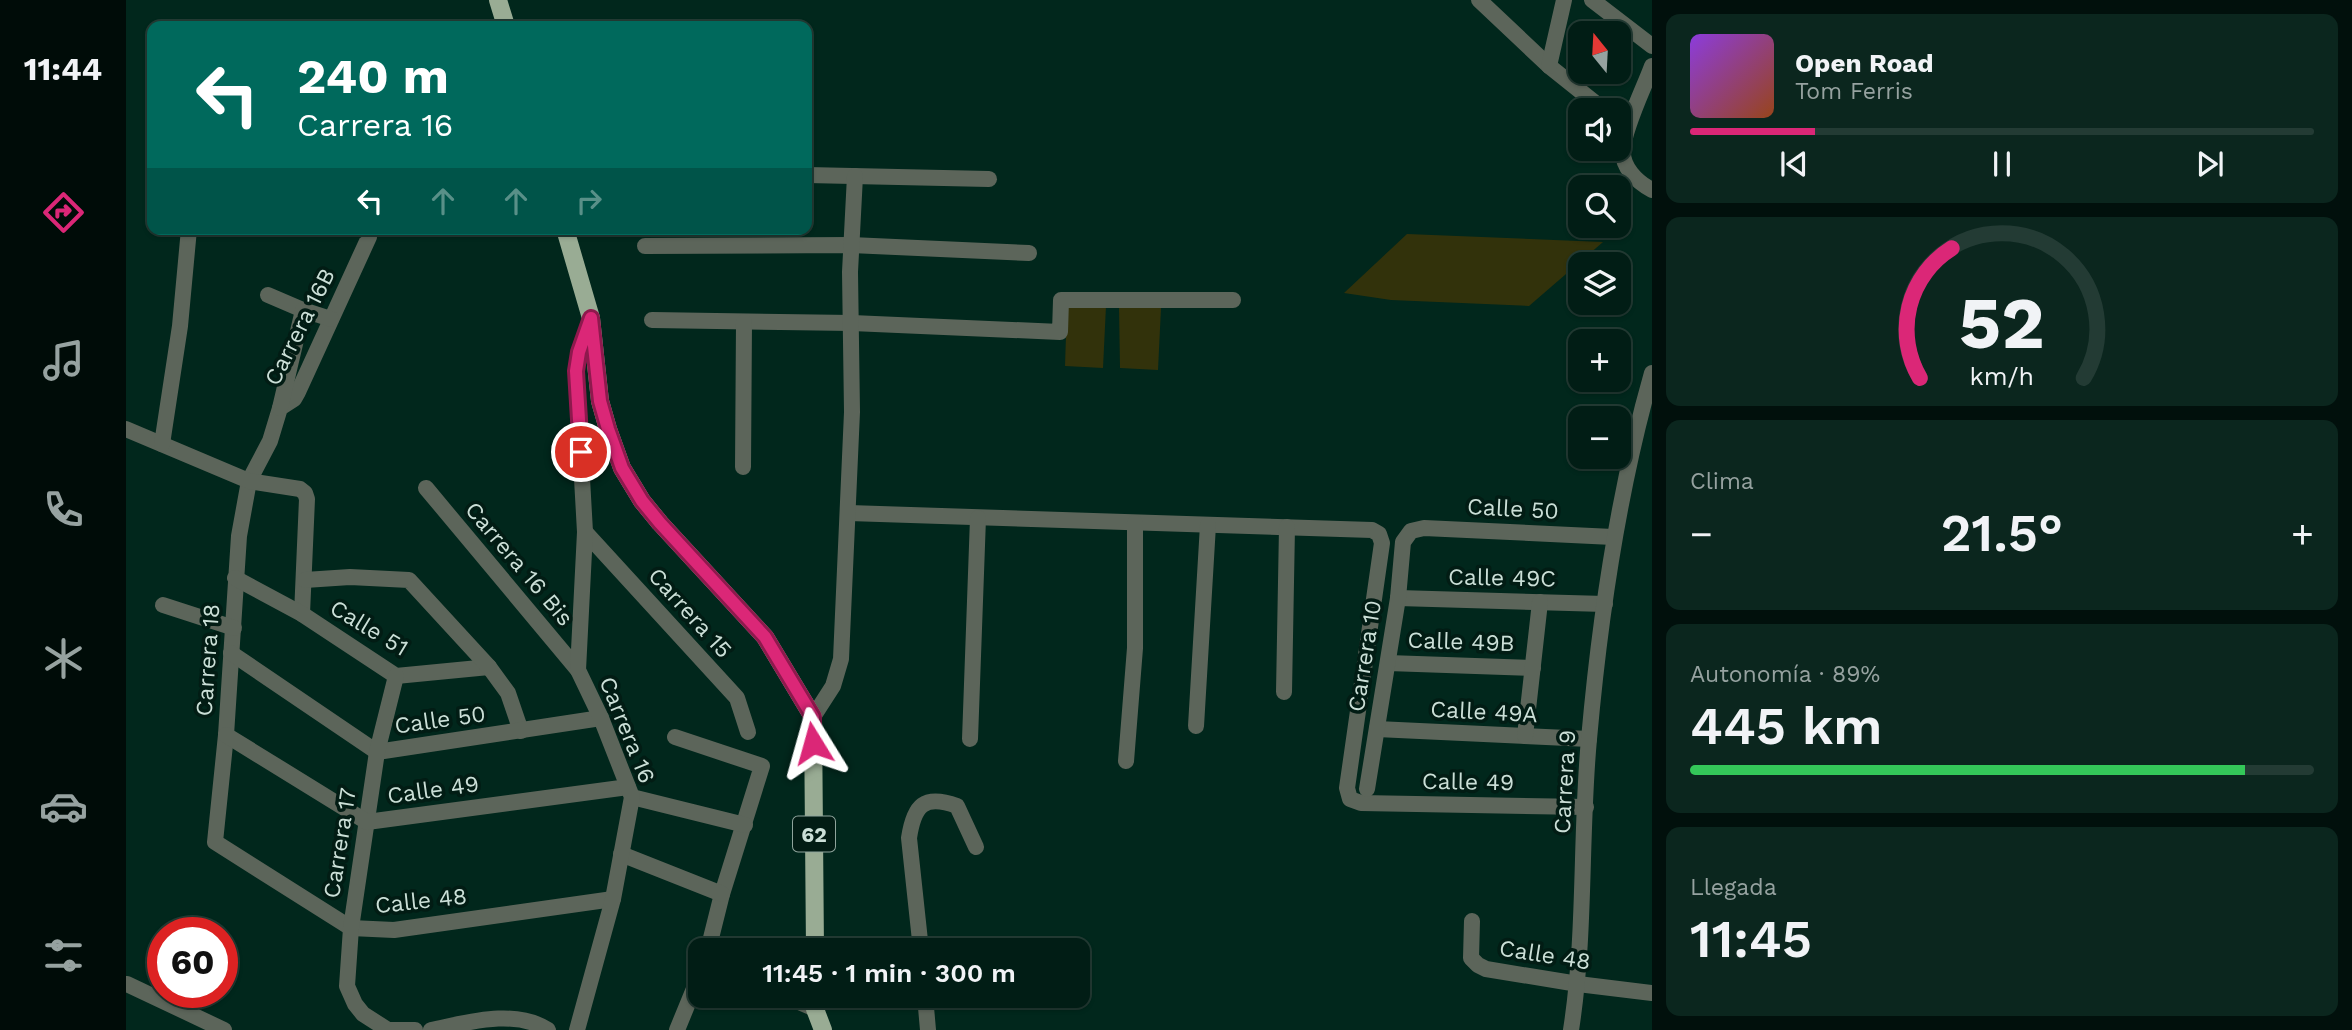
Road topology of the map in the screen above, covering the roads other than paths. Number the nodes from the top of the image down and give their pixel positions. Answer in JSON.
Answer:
{"nodes":[{"id":1,"x":498,"y":0,"type":"edge"},
{"id":2,"x":1479,"y":0,"type":"edge"},
{"id":3,"x":1564,"y":0,"type":"edge"},
{"id":4,"x":1592,"y":0,"type":"edge"},
{"id":5,"x":504,"y":21,"type":"edge"},
{"id":6,"x":1652,"y":46,"type":"edge"},
{"id":7,"x":1549,"y":66,"type":"junction"},
{"id":8,"x":1652,"y":66,"type":"edge"},
{"id":9,"x":1589,"y":98,"type":"edge"},
{"id":10,"x":1631,"y":109,"type":"edge"},
{"id":11,"x":1625,"y":161,"type":"edge"},
{"id":12,"x":812,"y":175,"type":"edge"},
{"id":13,"x":855,"y":176,"type":"junction"},
{"id":14,"x":989,"y":178,"type":"dead end"},
{"id":15,"x":1652,"y":190,"type":"edge"},
{"id":16,"x":188,"y":235,"type":"edge"},
{"id":17,"x":368,"y":235,"type":"edge"},
{"id":18,"x":567,"y":235,"type":"edge"},
{"id":19,"x":850,"y":245,"type":"junction"},
{"id":20,"x":645,"y":246,"type":"dead end"},
{"id":21,"x":1029,"y":253,"type":"dead end"},
{"id":22,"x":268,"y":295,"type":"dead end"},
{"id":23,"x":1233,"y":300,"type":"dead end"},
{"id":24,"x":303,"y":310,"type":"junction"},
{"id":25,"x":591,"y":318,"type":"junction"},
{"id":26,"x":331,"y":319,"type":"junction"},
{"id":27,"x":652,"y":320,"type":"dead end"},
{"id":28,"x":744,"y":322,"type":"junction"},
{"id":29,"x":852,"y":323,"type":"junction"},
{"id":30,"x":1652,"y":373,"type":"edge"},
{"id":31,"x":281,"y":408,"type":"junction"},
{"id":32,"x":126,"y":429,"type":"edge"},
{"id":33,"x":162,"y":444,"type":"junction"},
{"id":34,"x":743,"y":467,"type":"dead end"},
{"id":35,"x":248,"y":481,"type":"junction"},
{"id":36,"x":426,"y":488,"type":"dead end"},
{"id":37,"x":849,"y":513,"type":"junction"},
{"id":38,"x":978,"y":517,"type":"junction"},
{"id":39,"x":1135,"y":523,"type":"junction"},
{"id":40,"x":1208,"y":525,"type":"junction"},
{"id":41,"x":1287,"y":527,"type":"junction"},
{"id":42,"x":1411,"y":531,"type":"joint"},
{"id":43,"x":585,"y":532,"type":"junction"},
{"id":44,"x":1614,"y":537,"type":"junction"},
{"id":45,"x":235,"y":578,"type":"junction"},
{"id":46,"x":305,"y":580,"type":"junction"},
{"id":47,"x":1398,"y":598,"type":"junction"},
{"id":48,"x":1540,"y":602,"type":"junction"},
{"id":49,"x":1605,"y":604,"type":"junction"},
{"id":50,"x":163,"y":605,"type":"dead end"},
{"id":51,"x":302,"y":614,"type":"junction"},
{"id":52,"x":234,"y":628,"type":"junction"},
{"id":53,"x":231,"y":653,"type":"junction"},
{"id":54,"x":1388,"y":663,"type":"junction"},
{"id":55,"x":489,"y":667,"type":"junction"},
{"id":56,"x":1532,"y":668,"type":"junction"},
{"id":57,"x":578,"y":670,"type":"junction"},
{"id":58,"x":396,"y":676,"type":"junction"},
{"id":59,"x":1284,"y":692,"type":"dead end"},
{"id":60,"x":813,"y":717,"type":"junction"},
{"id":61,"x":601,"y":718,"type":"junction"},
{"id":62,"x":1196,"y":726,"type":"dead end"},
{"id":63,"x":1377,"y":729,"type":"junction"},
{"id":64,"x":521,"y":731,"type":"junction"},
{"id":65,"x":748,"y":732,"type":"dead end"},
{"id":66,"x":226,"y":735,"type":"junction"},
{"id":67,"x":1525,"y":736,"type":"junction"},
{"id":68,"x":675,"y":737,"type":"dead end"},
{"id":69,"x":970,"y":739,"type":"dead end"},
{"id":70,"x":1589,"y":739,"type":"junction"},
{"id":71,"x":377,"y":752,"type":"junction"},
{"id":72,"x":1126,"y":761,"type":"dead end"},
{"id":73,"x":1367,"y":789,"type":"dead end"},
{"id":74,"x":630,"y":792,"type":"junction"},
{"id":75,"x":1586,"y":807,"type":"junction"},
{"id":76,"x":367,"y":822,"type":"junction"},
{"id":77,"x":745,"y":825,"type":"junction"},
{"id":78,"x":215,"y":842,"type":"joint"},
{"id":79,"x":976,"y":847,"type":"dead end"},
{"id":80,"x":621,"y":854,"type":"junction"},
{"id":81,"x":722,"y":894,"type":"junction"},
{"id":82,"x":613,"y":900,"type":"junction"},
{"id":83,"x":1472,"y":921,"type":"dead end"},
{"id":84,"x":351,"y":928,"type":"junction"},
{"id":85,"x":711,"y":938,"type":"edge"},
{"id":86,"x":815,"y":938,"type":"edge"},
{"id":87,"x":919,"y":938,"type":"edge"},
{"id":88,"x":127,"y":984,"type":"edge"},
{"id":89,"x":1578,"y":984,"type":"junction"},
{"id":90,"x":1652,"y":993,"type":"edge"},
{"id":91,"x":688,"y":1003,"type":"edge"},
{"id":92,"x":817,"y":1008,"type":"edge"},
{"id":93,"x":926,"y":1008,"type":"edge"},
{"id":94,"x":224,"y":1030,"type":"edge"},
{"id":95,"x":415,"y":1030,"type":"edge"},
{"id":96,"x":431,"y":1030,"type":"edge"},
{"id":97,"x":548,"y":1030,"type":"edge"},
{"id":98,"x":577,"y":1030,"type":"edge"},
{"id":99,"x":677,"y":1030,"type":"edge"},
{"id":100,"x":823,"y":1030,"type":"edge"},
{"id":101,"x":928,"y":1030,"type":"edge"},
{"id":102,"x":1571,"y":1030,"type":"edge"}],
"edges":[{"from":1,"to":5,"type":"main road"},
{"from":2,"to":7,"type":"street"},
{"from":3,"to":7,"type":"street"},
{"from":4,"to":6,"type":"street"},
{"from":7,"to":9,"type":"street"},
{"from":8,"to":10,"type":"street"},
{"from":11,"to":15,"type":"street"},
{"from":12,"to":13,"type":"street"},
{"from":13,"to":14,"type":"street"},
{"from":13,"to":19,"type":"street"},
{"from":16,"to":33,"type":"street"},
{"from":17,"to":26,"type":"street","name":"Carrera 16B"},
{"from":18,"to":25,"type":"main road"},
{"from":19,"to":20,"type":"street"},
{"from":19,"to":21,"type":"street"},
{"from":19,"to":29,"type":"street"},
{"from":22,"to":24,"type":"street"},
{"from":23,"to":29,"type":"street"},
{"from":24,"to":26,"type":"street"},
{"from":24,"to":31,"type":"street"},
{"from":25,"to":43,"type":"street","name":"Carrera 16"},
{"from":25,"to":60,"type":"main road"},
{"from":26,"to":31,"type":"street","name":"Carrera 16B"},
{"from":27,"to":28,"type":"street"},
{"from":28,"to":29,"type":"street"},
{"from":28,"to":34,"type":"street"},
{"from":29,"to":37,"type":"street"},
{"from":30,"to":44,"type":"street","name":"Carrera 9"},
{"from":31,"to":35,"type":"street","name":"Carrera 16B"},
{"from":32,"to":33,"type":"street"},
{"from":33,"to":35,"type":"street"},
{"from":35,"to":45,"type":"street","name":"Carrera 18"},
{"from":35,"to":46,"type":"street"},
{"from":36,"to":57,"type":"street","name":"Carrera 16 Bis"},
{"from":37,"to":38,"type":"street"},
{"from":37,"to":60,"type":"street"},
{"from":38,"to":39,"type":"street"},
{"from":38,"to":69,"type":"street"},
{"from":39,"to":40,"type":"street"},
{"from":39,"to":72,"type":"street"},
{"from":40,"to":41,"type":"street"},
{"from":40,"to":62,"type":"street"},
{"from":41,"to":59,"type":"street"},
{"from":41,"to":75,"type":"street","name":"Calle 49"},
{"from":42,"to":44,"type":"street","name":"Calle 50"},
{"from":42,"to":47,"type":"street","name":"Carrera 10"},
{"from":43,"to":57,"type":"street","name":"Carrera 16"},
{"from":43,"to":65,"type":"street","name":"Carrera 15"},
{"from":44,"to":49,"type":"street","name":"Carrera 9"},
{"from":45,"to":51,"type":"street","name":"Calle 51"},
{"from":45,"to":52,"type":"street","name":"Carrera 18"},
{"from":46,"to":51,"type":"street"},
{"from":46,"to":55,"type":"street"},
{"from":47,"to":48,"type":"street","name":"Calle 49C"},
{"from":47,"to":54,"type":"street","name":"Carrera 10"},
{"from":48,"to":49,"type":"street","name":"Calle 49C"},
{"from":48,"to":56,"type":"street"},
{"from":49,"to":70,"type":"street","name":"Carrera 9"},
{"from":50,"to":52,"type":"street"},
{"from":51,"to":58,"type":"street","name":"Calle 51"},
{"from":52,"to":53,"type":"street","name":"Carrera 18"},
{"from":53,"to":66,"type":"street","name":"Carrera 18"},
{"from":53,"to":71,"type":"street","name":"Calle 50"},
{"from":54,"to":56,"type":"street","name":"Calle 49B"},
{"from":54,"to":63,"type":"street","name":"Carrera 10"},
{"from":55,"to":58,"type":"street","name":"Calle 51"},
{"from":55,"to":64,"type":"street"},
{"from":56,"to":67,"type":"street"},
{"from":57,"to":61,"type":"street","name":"Carrera 16"},
{"from":58,"to":71,"type":"street","name":"Carrera 17"},
{"from":60,"to":86,"type":"main road","number":"62"},
{"from":61,"to":64,"type":"street","name":"Calle 50"},
{"from":61,"to":74,"type":"street","name":"Carrera 16"},
{"from":63,"to":67,"type":"street","name":"Calle 49A"},
{"from":63,"to":73,"type":"street","name":"Carrera 10"},
{"from":64,"to":71,"type":"street","name":"Calle 50"},
{"from":66,"to":76,"type":"street","name":"Calle 49"},
{"from":66,"to":78,"type":"street","name":"Carrera 18"},
{"from":67,"to":70,"type":"street","name":"Calle 49A"},
{"from":68,"to":77,"type":"street"},
{"from":70,"to":75,"type":"street","name":"Carrera 9"},
{"from":71,"to":76,"type":"street","name":"Carrera 17"},
{"from":74,"to":76,"type":"street","name":"Calle 49"},
{"from":74,"to":77,"type":"street","name":"Calle 49"},
{"from":74,"to":80,"type":"street","name":"Carrera 16"},
{"from":75,"to":89,"type":"street","name":"Carrera 9"},
{"from":76,"to":84,"type":"street","name":"Carrera 17"},
{"from":77,"to":81,"type":"street"},
{"from":78,"to":84,"type":"street","name":"Calle 48"},
{"from":79,"to":87,"type":"street"},
{"from":80,"to":81,"type":"street"},
{"from":80,"to":82,"type":"street","name":"Carrera 16"},
{"from":81,"to":85,"type":"street"},
{"from":82,"to":84,"type":"street","name":"Calle 48"},
{"from":82,"to":98,"type":"street","name":"Carrera 16"},
{"from":83,"to":89,"type":"street","name":"Calle 48"},
{"from":84,"to":95,"type":"street","name":"Carrera 17"},
{"from":88,"to":94,"type":"street"},
{"from":89,"to":90,"type":"street","name":"Calle 48"},
{"from":89,"to":102,"type":"street","name":"Carrera 9"},
{"from":91,"to":99,"type":"street"},
{"from":92,"to":100,"type":"main road"},
{"from":93,"to":101,"type":"street"},
{"from":96,"to":97,"type":"street"}]}
